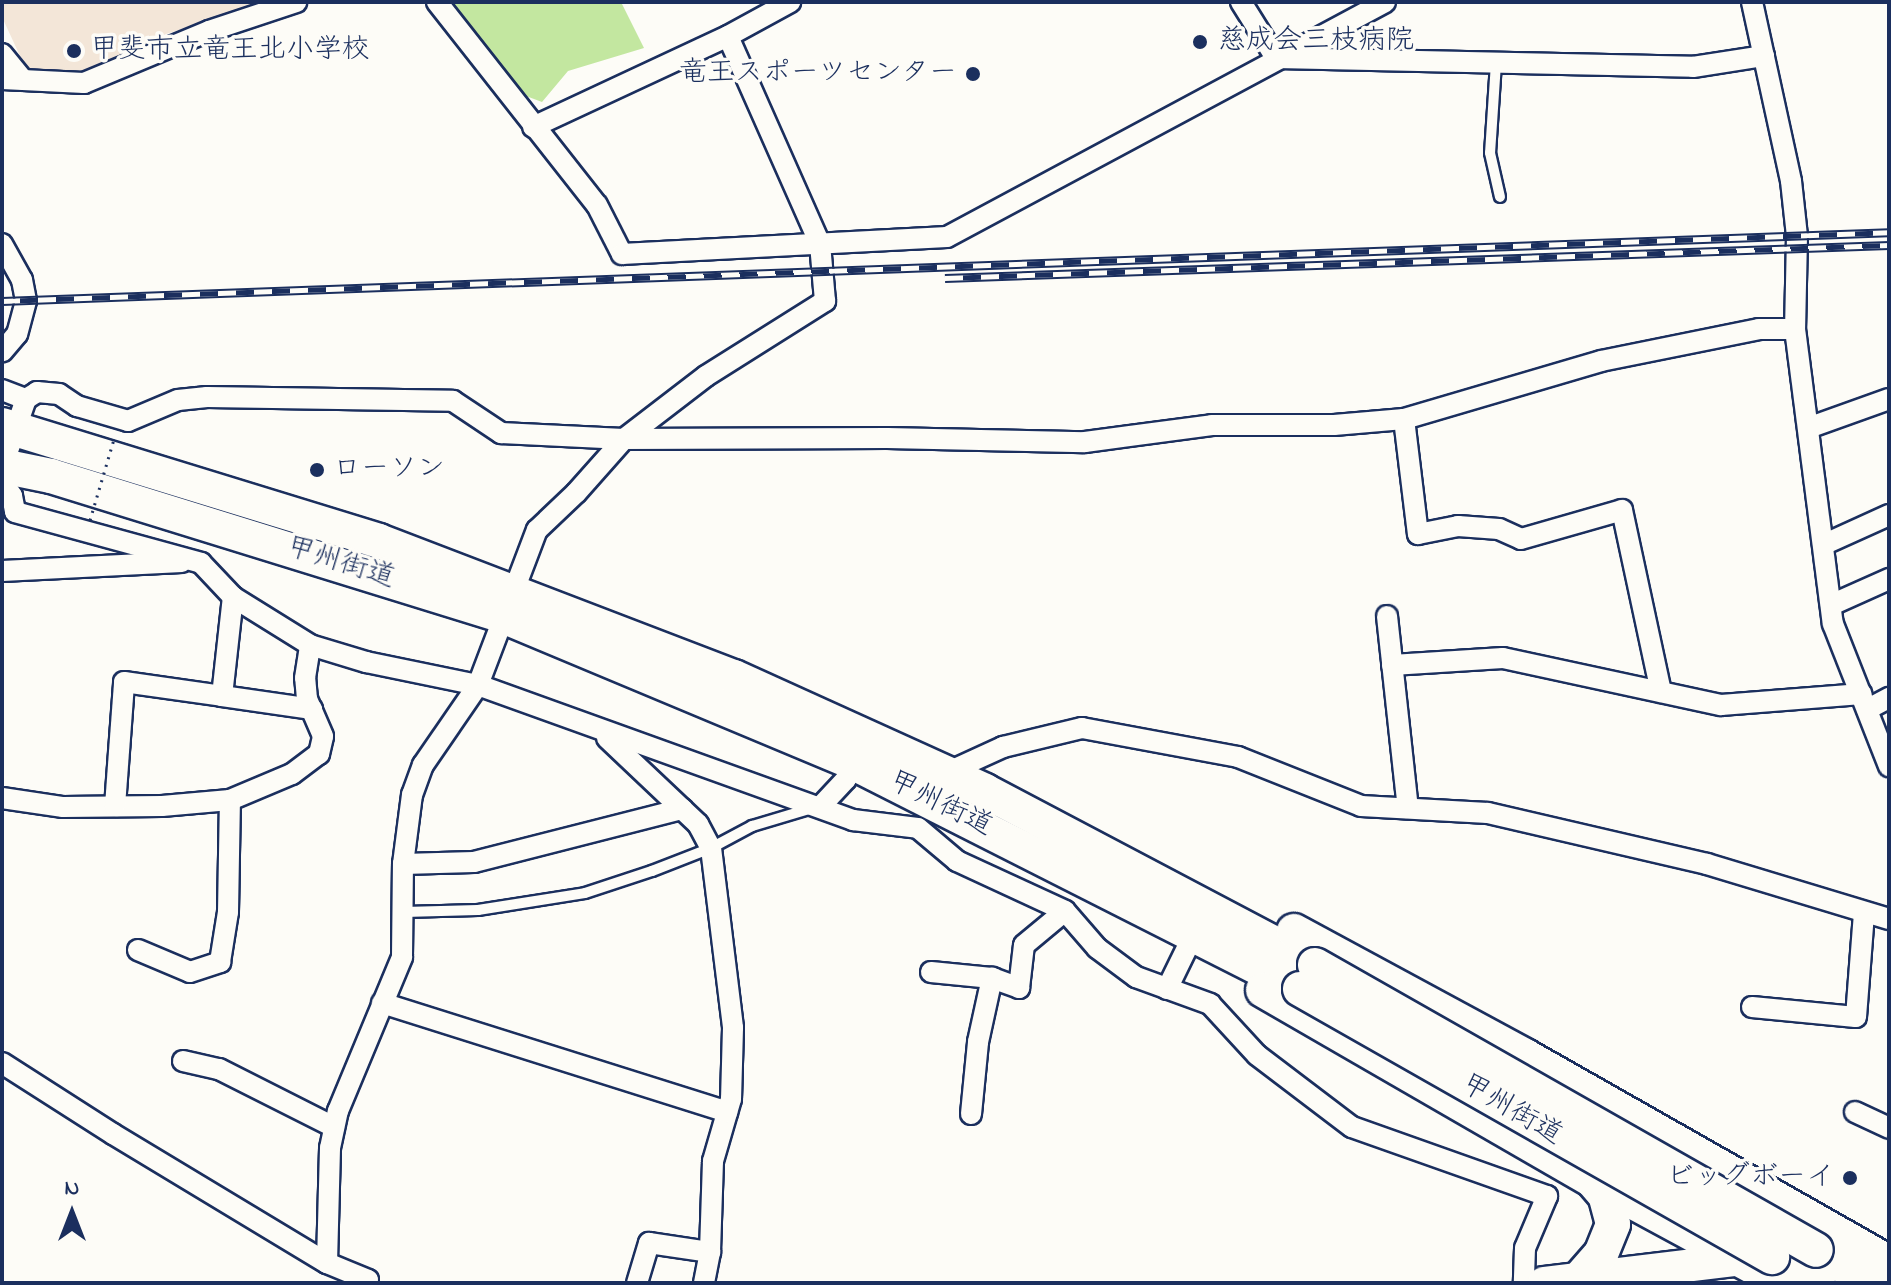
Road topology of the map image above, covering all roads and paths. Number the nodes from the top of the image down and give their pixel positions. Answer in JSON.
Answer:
{"nodes":[{"id":1,"x":296,"y":2,"type":"edge"},
{"id":2,"x":437,"y":2,"type":"edge"},
{"id":3,"x":790,"y":2,"type":"edge"},
{"id":4,"x":1241,"y":2,"type":"edge"},
{"id":5,"x":1385,"y":2,"type":"edge"},
{"id":6,"x":1752,"y":2,"type":"edge"},
{"id":7,"x":728,"y":36,"type":"junction"},
{"id":8,"x":2,"y":54,"type":"edge"},
{"id":9,"x":1764,"y":56,"type":"junction"},
{"id":10,"x":1276,"y":58,"type":"junction"},
{"id":11,"x":1496,"y":63,"type":"junction"},
{"id":12,"x":2,"y":79,"type":"edge"},
{"id":13,"x":23,"y":80,"type":"junction"},
{"id":14,"x":533,"y":127,"type":"junction"},
{"id":15,"x":1500,"y":197,"type":"dead end"},
{"id":16,"x":2,"y":244,"type":"edge"},
{"id":17,"x":820,"y":244,"type":"junction"},
{"id":18,"x":1795,"y":329,"type":"junction"},
{"id":19,"x":2,"y":352,"type":"edge"},
{"id":20,"x":2,"y":390,"type":"edge"},
{"id":21,"x":1889,"y":399,"type":"edge"},
{"id":22,"x":14,"y":417,"type":"edge"},
{"id":23,"x":1404,"y":419,"type":"junction"},
{"id":24,"x":1808,"y":428,"type":"junction"},
{"id":25,"x":114,"y":439,"type":"dead end"},
{"id":26,"x":624,"y":439,"type":"junction"},
{"id":27,"x":4,"y":478,"type":"edge"},
{"id":28,"x":1889,"y":515,"type":"edge"},
{"id":29,"x":90,"y":520,"type":"dead end"},
{"id":30,"x":1825,"y":544,"type":"junction"},
{"id":31,"x":196,"y":561,"type":"junction"},
{"id":32,"x":2,"y":571,"type":"edge"},
{"id":33,"x":1889,"y":579,"type":"edge"},
{"id":34,"x":233,"y":597,"type":"junction"},
{"id":35,"x":507,"y":604,"type":"junction"},
{"id":36,"x":1831,"y":605,"type":"junction"},
{"id":37,"x":1387,"y":616,"type":"dead end"},
{"id":38,"x":310,"y":645,"type":"junction"},
{"id":39,"x":1392,"y":665,"type":"junction"},
{"id":40,"x":478,"y":685,"type":"junction"},
{"id":41,"x":1661,"y":692,"type":"junction"},
{"id":42,"x":222,"y":696,"type":"junction"},
{"id":43,"x":1889,"y":698,"type":"edge"},
{"id":44,"x":1865,"y":702,"type":"junction"},
{"id":45,"x":312,"y":709,"type":"junction"},
{"id":46,"x":599,"y":730,"type":"junction"},
{"id":47,"x":852,"y":762,"type":"junction"},
{"id":48,"x":1889,"y":766,"type":"edge"},
{"id":49,"x":946,"y":773,"type":"junction"},
{"id":50,"x":985,"y":791,"type":"junction"},
{"id":51,"x":920,"y":795,"type":"junction"},
{"id":52,"x":2,"y":798,"type":"edge"},
{"id":53,"x":230,"y":800,"type":"junction"},
{"id":54,"x":115,"y":806,"type":"junction"},
{"id":55,"x":820,"y":807,"type":"junction"},
{"id":56,"x":1408,"y":808,"type":"junction"},
{"id":57,"x":682,"y":809,"type":"junction"},
{"id":58,"x":711,"y":848,"type":"junction"},
{"id":59,"x":403,"y":864,"type":"junction"},
{"id":60,"x":1065,"y":911,"type":"junction"},
{"id":61,"x":404,"y":912,"type":"junction"},
{"id":62,"x":1864,"y":914,"type":"junction"},
{"id":63,"x":1889,"y":919,"type":"edge"},
{"id":64,"x":1188,"y":946,"type":"junction"},
{"id":65,"x":138,"y":950,"type":"dead end"},
{"id":66,"x":931,"y":972,"type":"dead end"},
{"id":67,"x":1307,"y":977,"type":"junction"},
{"id":68,"x":992,"y":978,"type":"junction"},
{"id":69,"x":1167,"y":989,"type":"junction"},
{"id":70,"x":382,"y":1003,"type":"junction"},
{"id":71,"x":1752,"y":1007,"type":"dead end"},
{"id":72,"x":183,"y":1061,"type":"dead end"},
{"id":73,"x":2,"y":1063,"type":"edge"},
{"id":74,"x":727,"y":1112,"type":"junction"},
{"id":75,"x":1855,"y":1112,"type":"dead end"},
{"id":76,"x":971,"y":1114,"type":"dead end"},
{"id":77,"x":334,"y":1127,"type":"junction"},
{"id":78,"x":1889,"y":1128,"type":"edge"},
{"id":79,"x":1591,"y":1179,"type":"junction"},
{"id":80,"x":1889,"y":1237,"type":"edge"},
{"id":81,"x":1852,"y":1242,"type":"junction"},
{"id":82,"x":710,"y":1252,"type":"junction"},
{"id":83,"x":1741,"y":1259,"type":"junction"},
{"id":84,"x":327,"y":1263,"type":"junction"},
{"id":85,"x":1889,"y":1263,"type":"edge"},
{"id":86,"x":1579,"y":1279,"type":"junction"},
{"id":87,"x":1773,"y":1281,"type":"edge"},
{"id":88,"x":370,"y":1282,"type":"edge"},
{"id":89,"x":637,"y":1283,"type":"edge"},
{"id":90,"x":704,"y":1283,"type":"edge"},
{"id":91,"x":1524,"y":1283,"type":"edge"},
{"id":92,"x":1544,"y":1283,"type":"edge"},
{"id":93,"x":1818,"y":1283,"type":"edge"},
{"id":94,"x":1873,"y":1283,"type":"edge"}],
"edges":[{"from":1,"to":13,"type":"street"},
{"from":2,"to":14,"type":"street"},
{"from":3,"to":7,"type":"street"},
{"from":4,"to":10,"type":"street"},
{"from":5,"to":10,"type":"street"},
{"from":6,"to":9,"type":"street"},
{"from":7,"to":14,"type":"street"},
{"from":7,"to":17,"type":"street"},
{"from":8,"to":13,"type":"street"},
{"from":9,"to":11,"type":"street"},
{"from":9,"to":18,"type":"street"},
{"from":10,"to":11,"type":"street"},
{"from":10,"to":17,"type":"street"},
{"from":11,"to":15,"type":"lane"},
{"from":12,"to":13,"type":"street"},
{"from":14,"to":17,"type":"street"},
{"from":16,"to":19,"type":"street"},
{"from":17,"to":26,"type":"street"},
{"from":18,"to":23,"type":"street"},
{"from":18,"to":24,"type":"street"},
{"from":20,"to":22,"type":"street"},
{"from":21,"to":24,"type":"street"},
{"from":22,"to":26,"type":"street"},
{"from":22,"to":27,"type":"street"},
{"from":22,"to":35,"type":"highway","name":"甲州街道"},
{"from":23,"to":26,"type":"street"},
{"from":23,"to":41,"type":"street"},
{"from":24,"to":30,"type":"street"},
{"from":25,"to":29,"type":"path","bridge":true},
{"from":26,"to":35,"type":"street"},
{"from":27,"to":31,"type":"street"},
{"from":27,"to":35,"type":"highway","name":"甲州街道"},
{"from":28,"to":30,"type":"street"},
{"from":30,"to":36,"type":"street"},
{"from":31,"to":32,"type":"street"},
{"from":31,"to":34,"type":"street"},
{"from":33,"to":36,"type":"street"},
{"from":34,"to":38,"type":"street"},
{"from":34,"to":42,"type":"street"},
{"from":35,"to":40,"type":"street"},
{"from":35,"to":47,"type":"highway","name":"甲州街道"},
{"from":35,"to":49,"type":"highway","name":"甲州街道"},
{"from":36,"to":44,"type":"street"},
{"from":37,"to":39,"type":"street"},
{"from":38,"to":40,"type":"street"},
{"from":38,"to":45,"type":"street"},
{"from":39,"to":41,"type":"street"},
{"from":39,"to":56,"type":"street"},
{"from":40,"to":46,"type":"street"},
{"from":40,"to":59,"type":"street"},
{"from":41,"to":44,"type":"street"},
{"from":42,"to":45,"type":"street"},
{"from":42,"to":54,"type":"street"},
{"from":43,"to":44,"type":"street"},
{"from":44,"to":48,"type":"street"},
{"from":45,"to":53,"type":"street"},
{"from":46,"to":55,"type":"street"},
{"from":46,"to":57,"type":"street"},
{"from":47,"to":51,"type":"highway","name":"甲州街道"},
{"from":47,"to":55,"type":"street"},
{"from":49,"to":50,"type":"highway","name":"甲州街道"},
{"from":49,"to":56,"type":"street"},
{"from":50,"to":67,"type":"highway","name":"甲州街道"},
{"from":50,"to":81,"type":"highway","name":"甲州街道"},
{"from":51,"to":64,"type":"highway"},
{"from":51,"to":67,"type":"highway","name":"甲州街道"},
{"from":52,"to":54,"type":"street"},
{"from":53,"to":54,"type":"street"},
{"from":53,"to":65,"type":"street"},
{"from":55,"to":58,"type":"lane"},
{"from":55,"to":60,"type":"street"},
{"from":56,"to":62,"type":"street"},
{"from":57,"to":58,"type":"street"},
{"from":57,"to":59,"type":"street"},
{"from":58,"to":61,"type":"lane"},
{"from":58,"to":74,"type":"street"},
{"from":59,"to":61,"type":"street"},
{"from":60,"to":68,"type":"street"},
{"from":60,"to":69,"type":"street"},
{"from":61,"to":70,"type":"street"},
{"from":62,"to":63,"type":"street"},
{"from":62,"to":71,"type":"street"},
{"from":64,"to":69,"type":"street"},
{"from":64,"to":79,"type":"highway"},
{"from":66,"to":68,"type":"street"},
{"from":67,"to":93,"type":"highway","name":"甲州街道","bridge":true},
{"from":67,"to":94,"type":"highway","name":"甲州街道","bridge":true},
{"from":68,"to":76,"type":"street"},
{"from":69,"to":91,"type":"street"},
{"from":70,"to":74,"type":"street"},
{"from":70,"to":77,"type":"street"},
{"from":72,"to":77,"type":"street"},
{"from":73,"to":84,"type":"street"},
{"from":74,"to":82,"type":"street"},
{"from":75,"to":78,"type":"street"},
{"from":77,"to":84,"type":"street"},
{"from":79,"to":83,"type":"highway"},
{"from":79,"to":86,"type":"highway"},
{"from":80,"to":81,"type":"highway"},
{"from":81,"to":83,"type":"highway"},
{"from":81,"to":85,"type":"highway","name":"甲州街道"},
{"from":82,"to":89,"type":"street"},
{"from":82,"to":90,"type":"street"},
{"from":83,"to":86,"type":"main road"},
{"from":83,"to":87,"type":"highway"},
{"from":84,"to":88,"type":"street"},
{"from":86,"to":92,"type":"main road"}]}
